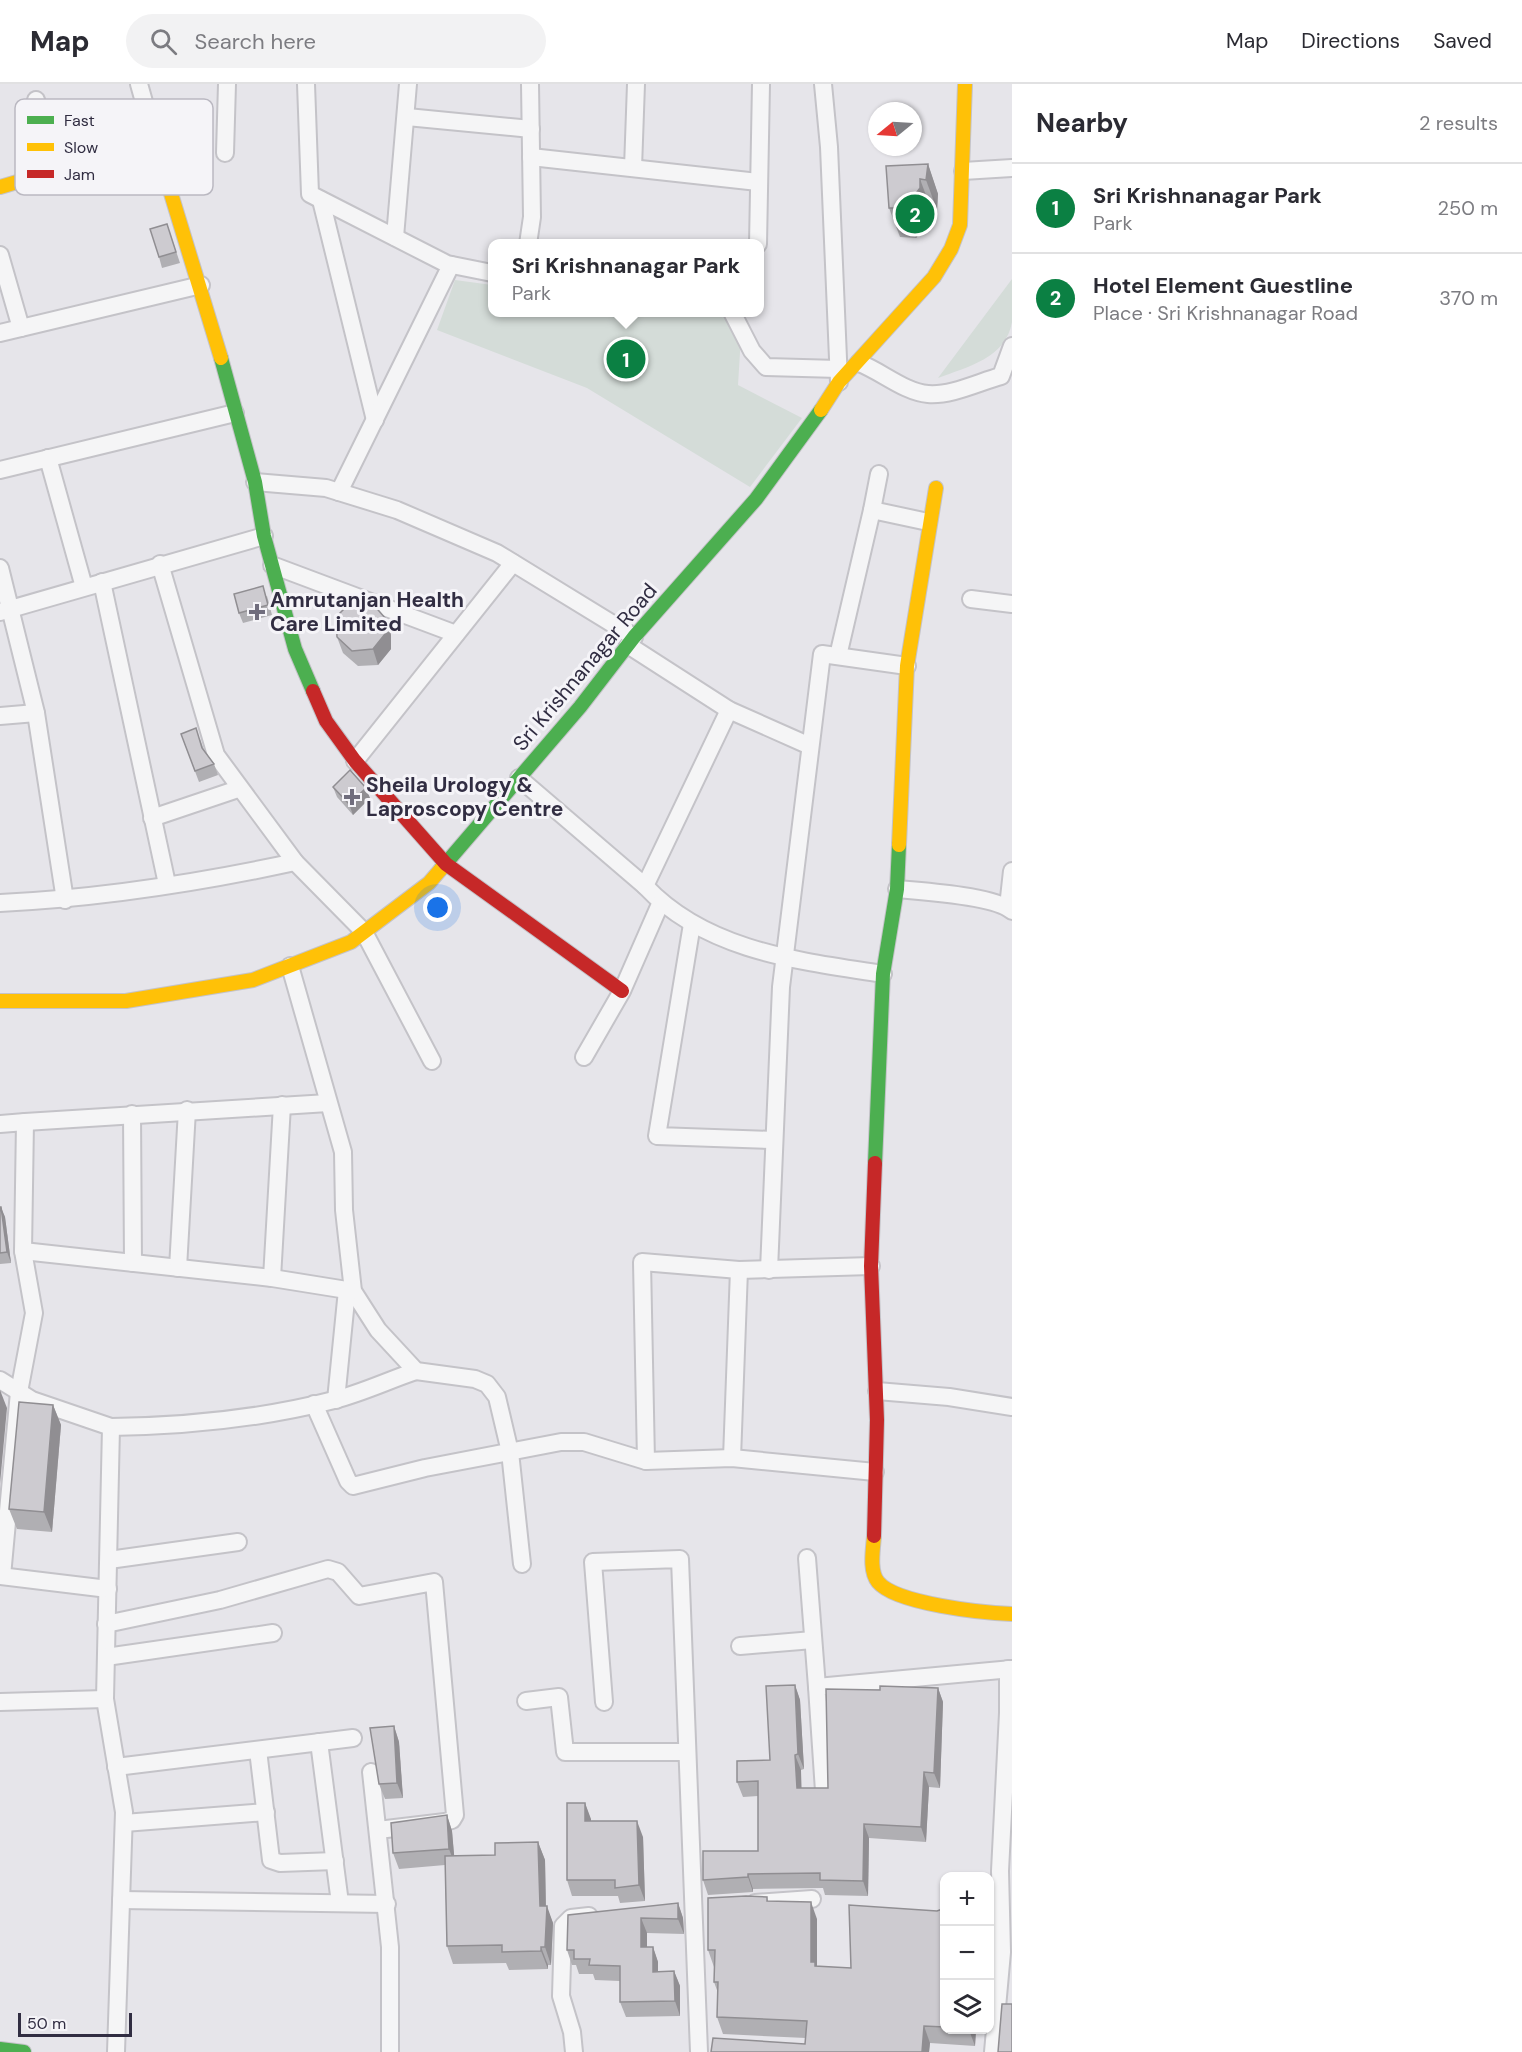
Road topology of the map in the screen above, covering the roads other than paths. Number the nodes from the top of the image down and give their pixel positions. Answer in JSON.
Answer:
{"nodes":[{"id":1,"x":139,"y":84,"type":"edge"},
{"id":2,"x":227,"y":84,"type":"edge"},
{"id":3,"x":306,"y":84,"type":"edge"},
{"id":4,"x":408,"y":84,"type":"edge"},
{"id":5,"x":530,"y":84,"type":"edge"},
{"id":6,"x":636,"y":84,"type":"edge"},
{"id":7,"x":761,"y":84,"type":"edge"},
{"id":8,"x":823,"y":84,"type":"edge"},
{"id":9,"x":965,"y":84,"type":"edge"},
{"id":10,"x":143,"y":99,"type":"edge"},
{"id":11,"x":407,"y":117,"type":"junction"},
{"id":12,"x":531,"y":129,"type":"junction"},
{"id":13,"x":225,"y":153,"type":"dead end"},
{"id":14,"x":531,"y":157,"type":"junction"},
{"id":15,"x":633,"y":168,"type":"junction"},
{"id":16,"x":1012,"y":168,"type":"edge"},
{"id":17,"x":963,"y":171,"type":"junction"},
{"id":18,"x":15,"y":182,"type":"edge"},
{"id":19,"x":758,"y":182,"type":"junction"},
{"id":20,"x":0,"y":187,"type":"edge"},
{"id":21,"x":172,"y":195,"type":"edge"},
{"id":22,"x":321,"y":200,"type":"junction"},
{"id":23,"x":395,"y":237,"type":"junction"},
{"id":24,"x":529,"y":239,"type":"edge"},
{"id":25,"x":758,"y":239,"type":"edge"},
{"id":26,"x":0,"y":255,"type":"edge"},
{"id":27,"x":451,"y":265,"type":"junction"},
{"id":28,"x":488,"y":272,"type":"edge"},
{"id":29,"x":201,"y":285,"type":"junction"},
{"id":30,"x":735,"y":317,"type":"edge"},
{"id":31,"x":21,"y":328,"type":"junction"},
{"id":32,"x":0,"y":333,"type":"edge"},
{"id":33,"x":1012,"y":346,"type":"edge"},
{"id":34,"x":859,"y":363,"type":"junction"},
{"id":35,"x":1007,"y":374,"type":"edge"},
{"id":36,"x":839,"y":375,"type":"junction"},
{"id":37,"x":235,"y":413,"type":"junction"},
{"id":38,"x":375,"y":420,"type":"junction"},
{"id":39,"x":48,"y":458,"type":"junction"},
{"id":40,"x":0,"y":470,"type":"edge"},
{"id":41,"x":879,"y":474,"type":"dead end"},
{"id":42,"x":255,"y":482,"type":"junction"},
{"id":43,"x":936,"y":488,"type":"dead end"},
{"id":44,"x":339,"y":492,"type":"junction"},
{"id":45,"x":872,"y":510,"type":"junction"},
{"id":46,"x":928,"y":522,"type":"junction"},
{"id":47,"x":264,"y":536,"type":"junction"},
{"id":48,"x":513,"y":562,"type":"junction"},
{"id":49,"x":160,"y":564,"type":"junction"},
{"id":50,"x":272,"y":565,"type":"junction"},
{"id":51,"x":0,"y":568,"type":"edge"},
{"id":52,"x":102,"y":582,"type":"junction"},
{"id":53,"x":84,"y":587,"type":"junction"},
{"id":54,"x":971,"y":599,"type":"dead end"},
{"id":55,"x":1012,"y":604,"type":"edge"},
{"id":56,"x":6,"y":611,"type":"edge"},
{"id":57,"x":456,"y":634,"type":"junction"},
{"id":58,"x":631,"y":641,"type":"junction"},
{"id":59,"x":838,"y":657,"type":"junction"},
{"id":60,"x":907,"y":666,"type":"junction"},
{"id":61,"x":729,"y":710,"type":"junction"},
{"id":62,"x":36,"y":713,"type":"junction"},
{"id":63,"x":0,"y":716,"type":"edge"},
{"id":64,"x":810,"y":746,"type":"junction"},
{"id":65,"x":355,"y":761,"type":"junction"},
{"id":66,"x":519,"y":778,"type":"junction"},
{"id":67,"x":238,"y":789,"type":"junction"},
{"id":68,"x":152,"y":818,"type":"junction"},
{"id":69,"x":295,"y":862,"type":"junction"},
{"id":70,"x":446,"y":864,"type":"junction"},
{"id":71,"x":1012,"y":872,"type":"edge"},
{"id":72,"x":167,"y":884,"type":"junction"},
{"id":73,"x":645,"y":886,"type":"junction"},
{"id":74,"x":897,"y":889,"type":"junction"},
{"id":75,"x":65,"y":900,"type":"junction"},
{"id":76,"x":0,"y":903,"type":"edge"},
{"id":77,"x":661,"y":903,"type":"junction"},
{"id":78,"x":1010,"y":909,"type":"edge"},
{"id":79,"x":692,"y":924,"type":"junction"},
{"id":80,"x":364,"y":932,"type":"junction"},
{"id":81,"x":785,"y":957,"type":"junction"},
{"id":82,"x":290,"y":966,"type":"junction"},
{"id":83,"x":883,"y":974,"type":"junction"},
{"id":84,"x":622,"y":991,"type":"junction"},
{"id":85,"x":0,"y":1001,"type":"edge"},
{"id":86,"x":584,"y":1058,"type":"dead end"},
{"id":87,"x":432,"y":1061,"type":"dead end"},
{"id":88,"x":328,"y":1103,"type":"junction"},
{"id":89,"x":282,"y":1105,"type":"junction"},
{"id":90,"x":187,"y":1110,"type":"junction"},
{"id":91,"x":132,"y":1114,"type":"junction"},
{"id":92,"x":26,"y":1122,"type":"junction"},
{"id":93,"x":0,"y":1124,"type":"edge"},
{"id":94,"x":773,"y":1140,"type":"junction"},
{"id":95,"x":23,"y":1251,"type":"junction"},
{"id":96,"x":133,"y":1263,"type":"junction"},
{"id":97,"x":871,"y":1266,"type":"junction"},
{"id":98,"x":178,"y":1268,"type":"junction"},
{"id":99,"x":739,"y":1270,"type":"junction"},
{"id":100,"x":769,"y":1270,"type":"junction"},
{"id":101,"x":272,"y":1278,"type":"junction"},
{"id":102,"x":350,"y":1291,"type":"junction"},
{"id":103,"x":416,"y":1371,"type":"junction"},
{"id":104,"x":0,"y":1380,"type":"edge"},
{"id":105,"x":877,"y":1391,"type":"junction"},
{"id":106,"x":19,"y":1392,"type":"junction"},
{"id":107,"x":336,"y":1400,"type":"junction"},
{"id":108,"x":314,"y":1404,"type":"junction"},
{"id":109,"x":1012,"y":1407,"type":"edge"},
{"id":110,"x":111,"y":1427,"type":"junction"},
{"id":111,"x":510,"y":1452,"type":"junction"},
{"id":112,"x":732,"y":1458,"type":"junction"},
{"id":113,"x":646,"y":1461,"type":"junction"},
{"id":114,"x":875,"y":1472,"type":"junction"},
{"id":115,"x":6,"y":1476,"type":"edge"},
{"id":116,"x":238,"y":1542,"type":"dead end"},
{"id":117,"x":807,"y":1558,"type":"dead end"},
{"id":118,"x":109,"y":1560,"type":"junction"},
{"id":119,"x":522,"y":1564,"type":"dead end"},
{"id":120,"x":1,"y":1576,"type":"edge"},
{"id":121,"x":108,"y":1589,"type":"junction"},
{"id":122,"x":1012,"y":1614,"type":"edge"},
{"id":123,"x":106,"y":1624,"type":"junction"},
{"id":124,"x":273,"y":1633,"type":"dead end"},
{"id":125,"x":813,"y":1640,"type":"junction"},
{"id":126,"x":740,"y":1646,"type":"dead end"},
{"id":127,"x":106,"y":1657,"type":"junction"},
{"id":128,"x":1010,"y":1669,"type":"edge"},
{"id":129,"x":817,"y":1687,"type":"junction"},
{"id":130,"x":105,"y":1699,"type":"junction"},
{"id":131,"x":526,"y":1701,"type":"dead end"},
{"id":132,"x":0,"y":1702,"type":"edge"},
{"id":133,"x":604,"y":1702,"type":"dead end"},
{"id":134,"x":353,"y":1738,"type":"dead end"},
{"id":135,"x":319,"y":1742,"type":"junction"},
{"id":136,"x":258,"y":1750,"type":"junction"},
{"id":137,"x":687,"y":1752,"type":"junction"},
{"id":138,"x":116,"y":1767,"type":"junction"},
{"id":139,"x":371,"y":1772,"type":"dead end"},
{"id":140,"x":824,"y":1791,"type":"edge"},
{"id":141,"x":266,"y":1812,"type":"junction"},
{"id":142,"x":1007,"y":1815,"type":"edge"},
{"id":143,"x":124,"y":1822,"type":"junction"},
{"id":144,"x":378,"y":1830,"type":"junction"},
{"id":145,"x":691,"y":1856,"type":"junction"},
{"id":146,"x":712,"y":1856,"type":"edge"},
{"id":147,"x":335,"y":1861,"type":"junction"},
{"id":148,"x":812,"y":1899,"type":"dead end"},
{"id":149,"x":121,"y":1900,"type":"junction"},
{"id":150,"x":340,"y":1903,"type":"junction"},
{"id":151,"x":387,"y":1904,"type":"junction"},
{"id":152,"x":736,"y":1904,"type":"edge"},
{"id":153,"x":714,"y":1905,"type":"edge"},
{"id":154,"x":686,"y":1907,"type":"junction"},
{"id":155,"x":610,"y":1914,"type":"edge"},
{"id":156,"x":1001,"y":1923,"type":"edge"},
{"id":157,"x":0,"y":2049,"type":"edge"},
{"id":158,"x":24,"y":2052,"type":"edge"},
{"id":159,"x":116,"y":2052,"type":"edge"},
{"id":160,"x":390,"y":2052,"type":"edge"},
{"id":161,"x":574,"y":2052,"type":"edge"},
{"id":162,"x":699,"y":2052,"type":"edge"},
{"id":163,"x":993,"y":2052,"type":"edge"}],
"edges":[{"from":1,"to":10,"type":"street"},
{"from":2,"to":13,"type":"street"},
{"from":3,"to":22,"type":"street"},
{"from":4,"to":11,"type":"street"},
{"from":5,"to":12,"type":"street"},
{"from":6,"to":15,"type":"street"},
{"from":7,"to":19,"type":"street"},
{"from":8,"to":36,"type":"street"},
{"from":9,"to":17,"type":"street","name":"Sri Krishnanagar Road"},
{"from":11,"to":12,"type":"street"},
{"from":11,"to":23,"type":"street"},
{"from":12,"to":14,"type":"street"},
{"from":14,"to":15,"type":"street"},
{"from":14,"to":24,"type":"street"},
{"from":15,"to":19,"type":"street"},
{"from":16,"to":17,"type":"street"},
{"from":17,"to":34,"type":"street","name":"Sri Krishnanagar Road"},
{"from":18,"to":20,"type":"street"},
{"from":19,"to":25,"type":"street"},
{"from":21,"to":29,"type":"street"},
{"from":22,"to":23,"type":"street"},
{"from":22,"to":38,"type":"street"},
{"from":23,"to":27,"type":"street"},
{"from":26,"to":31,"type":"street"},
{"from":27,"to":28,"type":"street"},
{"from":27,"to":38,"type":"street"},
{"from":29,"to":31,"type":"street"},
{"from":29,"to":37,"type":"street"},
{"from":30,"to":36,"type":"street"},
{"from":31,"to":32,"type":"street"},
{"from":33,"to":35,"type":"street"},
{"from":34,"to":35,"type":"street"},
{"from":34,"to":36,"type":"street","name":"Sri Krishnanagar Road"},
{"from":36,"to":58,"type":"street","name":"Sri Krishnanagar Road"},
{"from":37,"to":39,"type":"street"},
{"from":37,"to":42,"type":"street"},
{"from":38,"to":44,"type":"street"},
{"from":39,"to":40,"type":"street"},
{"from":39,"to":53,"type":"street"},
{"from":41,"to":45,"type":"street"},
{"from":42,"to":44,"type":"street"},
{"from":42,"to":47,"type":"street"},
{"from":43,"to":46,"type":"street"},
{"from":44,"to":48,"type":"street"},
{"from":45,"to":46,"type":"street"},
{"from":45,"to":59,"type":"street"},
{"from":46,"to":60,"type":"street"},
{"from":47,"to":49,"type":"street"},
{"from":47,"to":50,"type":"street"},
{"from":48,"to":57,"type":"street"},
{"from":48,"to":58,"type":"street"},
{"from":49,"to":52,"type":"street"},
{"from":49,"to":67,"type":"street"},
{"from":50,"to":57,"type":"street"},
{"from":50,"to":65,"type":"street"},
{"from":51,"to":56,"type":"street"},
{"from":52,"to":53,"type":"street"},
{"from":52,"to":68,"type":"street"},
{"from":53,"to":56,"type":"street"},
{"from":54,"to":55,"type":"street"},
{"from":56,"to":62,"type":"street"},
{"from":57,"to":65,"type":"street"},
{"from":58,"to":61,"type":"street"},
{"from":58,"to":66,"type":"street","name":"Sri Krishnanagar Road"},
{"from":59,"to":60,"type":"street"},
{"from":59,"to":64,"type":"street"},
{"from":60,"to":74,"type":"street"},
{"from":61,"to":64,"type":"street"},
{"from":61,"to":73,"type":"street"},
{"from":62,"to":63,"type":"street"},
{"from":62,"to":75,"type":"street"},
{"from":64,"to":81,"type":"street"},
{"from":65,"to":70,"type":"street"},
{"from":66,"to":70,"type":"street","name":"Sri Krishnanagar Road"},
{"from":66,"to":73,"type":"street"},
{"from":67,"to":68,"type":"street"},
{"from":67,"to":69,"type":"street"},
{"from":68,"to":72,"type":"street"},
{"from":69,"to":72,"type":"street"},
{"from":69,"to":80,"type":"street"},
{"from":70,"to":80,"type":"street","name":"Sri Krishnanagar Road"},
{"from":70,"to":84,"type":"street"},
{"from":71,"to":78,"type":"street"},
{"from":72,"to":75,"type":"street"},
{"from":73,"to":77,"type":"street"},
{"from":74,"to":78,"type":"street"},
{"from":74,"to":83,"type":"street"},
{"from":75,"to":76,"type":"street"},
{"from":77,"to":79,"type":"street"},
{"from":77,"to":84,"type":"street"},
{"from":79,"to":81,"type":"street"},
{"from":79,"to":94,"type":"street"},
{"from":80,"to":82,"type":"street","name":"Sri Krishnanagar Road"},
{"from":80,"to":87,"type":"street"},
{"from":81,"to":83,"type":"street"},
{"from":81,"to":94,"type":"street"},
{"from":82,"to":85,"type":"street","name":"Sri Krishnanagar Road"},
{"from":82,"to":88,"type":"street"},
{"from":83,"to":97,"type":"street"},
{"from":84,"to":86,"type":"street"},
{"from":88,"to":89,"type":"street"},
{"from":88,"to":102,"type":"street"},
{"from":89,"to":90,"type":"street"},
{"from":89,"to":101,"type":"street"},
{"from":90,"to":91,"type":"street"},
{"from":90,"to":98,"type":"street"},
{"from":91,"to":92,"type":"street"},
{"from":91,"to":96,"type":"street"},
{"from":92,"to":93,"type":"street"},
{"from":92,"to":95,"type":"street"},
{"from":94,"to":100,"type":"street"},
{"from":95,"to":96,"type":"street"},
{"from":95,"to":106,"type":"street"},
{"from":96,"to":98,"type":"street"},
{"from":97,"to":100,"type":"street"},
{"from":97,"to":105,"type":"street"},
{"from":98,"to":101,"type":"street"},
{"from":99,"to":100,"type":"street"},
{"from":99,"to":112,"type":"street"},
{"from":99,"to":113,"type":"street"},
{"from":101,"to":102,"type":"street"},
{"from":102,"to":103,"type":"street"},
{"from":102,"to":107,"type":"street"},
{"from":103,"to":107,"type":"street"},
{"from":103,"to":111,"type":"street"},
{"from":104,"to":106,"type":"street"},
{"from":105,"to":109,"type":"street"},
{"from":105,"to":114,"type":"street"},
{"from":106,"to":110,"type":"street"},
{"from":106,"to":115,"type":"street"},
{"from":107,"to":108,"type":"street"},
{"from":108,"to":110,"type":"street"},
{"from":108,"to":111,"type":"street"},
{"from":110,"to":118,"type":"street"},
{"from":111,"to":113,"type":"street"},
{"from":111,"to":119,"type":"street"},
{"from":112,"to":113,"type":"street"},
{"from":112,"to":114,"type":"street"},
{"from":114,"to":122,"type":"street"},
{"from":115,"to":120,"type":"street"},
{"from":116,"to":118,"type":"street"},
{"from":117,"to":125,"type":"street"},
{"from":118,"to":121,"type":"street"},
{"from":120,"to":121,"type":"street"},
{"from":121,"to":123,"type":"street"},
{"from":123,"to":127,"type":"street"},
{"from":123,"to":144,"type":"street"},
{"from":124,"to":127,"type":"street"},
{"from":125,"to":126,"type":"street"},
{"from":125,"to":129,"type":"street"},
{"from":127,"to":130,"type":"street"},
{"from":128,"to":129,"type":"street"},
{"from":128,"to":142,"type":"street"},
{"from":129,"to":140,"type":"street"},
{"from":130,"to":132,"type":"street"},
{"from":130,"to":138,"type":"street"},
{"from":131,"to":137,"type":"street"},
{"from":133,"to":137,"type":"street"},
{"from":134,"to":135,"type":"street"},
{"from":135,"to":136,"type":"street"},
{"from":135,"to":147,"type":"street"},
{"from":136,"to":138,"type":"street"},
{"from":136,"to":141,"type":"street"},
{"from":137,"to":145,"type":"street"},
{"from":138,"to":143,"type":"street"},
{"from":139,"to":144,"type":"street"},
{"from":141,"to":143,"type":"street"},
{"from":141,"to":147,"type":"street"},
{"from":142,"to":156,"type":"street"},
{"from":143,"to":149,"type":"street"},
{"from":144,"to":151,"type":"street"},
{"from":145,"to":146,"type":"street"},
{"from":145,"to":154,"type":"street"},
{"from":147,"to":150,"type":"street"},
{"from":148,"to":152,"type":"street"},
{"from":149,"to":150,"type":"street"},
{"from":149,"to":159,"type":"street"},
{"from":150,"to":151,"type":"street"},
{"from":151,"to":160,"type":"street"},
{"from":153,"to":154,"type":"street"},
{"from":154,"to":162,"type":"street"},
{"from":155,"to":161,"type":"street"},
{"from":156,"to":163,"type":"street"},
{"from":157,"to":158,"type":"street"}]}
